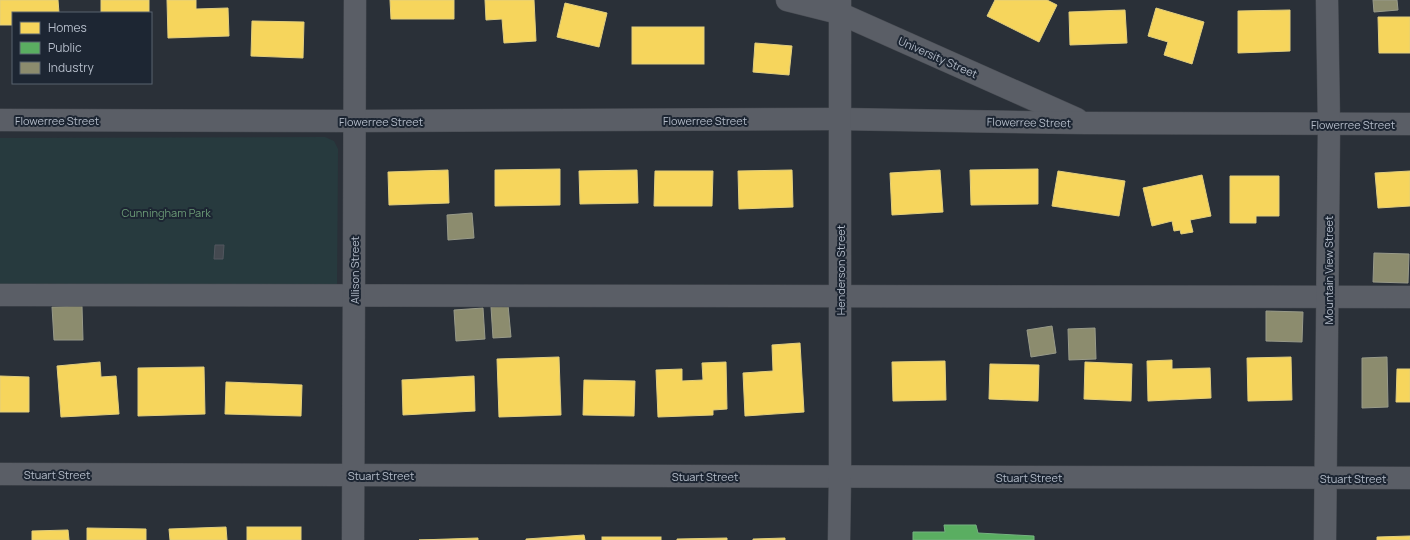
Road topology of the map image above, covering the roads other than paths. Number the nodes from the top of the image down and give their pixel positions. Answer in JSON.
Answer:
{"nodes":[{"id":1,"x":355,"y":0,"type":"edge"},
{"id":2,"x":787,"y":0,"type":"edge"},
{"id":3,"x":1327,"y":0,"type":"edge"},
{"id":4,"x":840,"y":6,"type":"edge"},
{"id":5,"x":839,"y":119,"type":"junction"},
{"id":6,"x":0,"y":120,"type":"edge"},
{"id":7,"x":354,"y":121,"type":"junction"},
{"id":8,"x":1085,"y":123,"type":"junction"},
{"id":9,"x":1410,"y":124,"type":"edge"},
{"id":10,"x":1329,"y":125,"type":"junction"},
{"id":11,"x":0,"y":295,"type":"edge"},
{"id":12,"x":354,"y":296,"type":"junction"},
{"id":13,"x":840,"y":296,"type":"junction"},
{"id":14,"x":1328,"y":297,"type":"junction"},
{"id":15,"x":1410,"y":297,"type":"edge"},
{"id":16,"x":0,"y":474,"type":"edge"},
{"id":17,"x":353,"y":475,"type":"junction"},
{"id":18,"x":840,"y":477,"type":"junction"},
{"id":19,"x":1326,"y":478,"type":"junction"},
{"id":20,"x":1410,"y":478,"type":"edge"},
{"id":21,"x":353,"y":540,"type":"edge"},
{"id":22,"x":838,"y":540,"type":"edge"},
{"id":23,"x":1325,"y":540,"type":"edge"}],
"edges":[{"from":1,"to":7,"type":"street","name":"Allison Street"},
{"from":2,"to":4,"type":"street","name":"University Street"},
{"from":3,"to":10,"type":"street","name":"Mountain View Street"},
{"from":4,"to":5,"type":"street","name":"Henderson Street"},
{"from":4,"to":8,"type":"street","name":"University Street"},
{"from":5,"to":7,"type":"street","name":"Flowerree Street"},
{"from":5,"to":8,"type":"street","name":"Flowerree Street"},
{"from":5,"to":13,"type":"street","name":"Henderson Street"},
{"from":6,"to":7,"type":"street","name":"Flowerree Street"},
{"from":7,"to":12,"type":"street","name":"Allison Street"},
{"from":8,"to":10,"type":"street","name":"Flowerree Street"},
{"from":9,"to":10,"type":"street","name":"Flowerree Street"},
{"from":10,"to":14,"type":"street","name":"Mountain View Street"},
{"from":11,"to":12,"type":"street"},
{"from":12,"to":13,"type":"street"},
{"from":12,"to":17,"type":"street","name":"Allison Street"},
{"from":13,"to":14,"type":"street"},
{"from":13,"to":18,"type":"street","name":"Henderson Street"},
{"from":14,"to":15,"type":"street"},
{"from":14,"to":19,"type":"street","name":"Mountain View Street"},
{"from":16,"to":17,"type":"street","name":"Stuart Street"},
{"from":17,"to":18,"type":"street","name":"Stuart Street"},
{"from":17,"to":21,"type":"street","name":"Allison Street"},
{"from":18,"to":19,"type":"street","name":"Stuart Street"},
{"from":18,"to":22,"type":"street","name":"Henderson Street"},
{"from":19,"to":20,"type":"street","name":"Stuart Street"},
{"from":19,"to":23,"type":"street","name":"Mountain View Street"}]}
